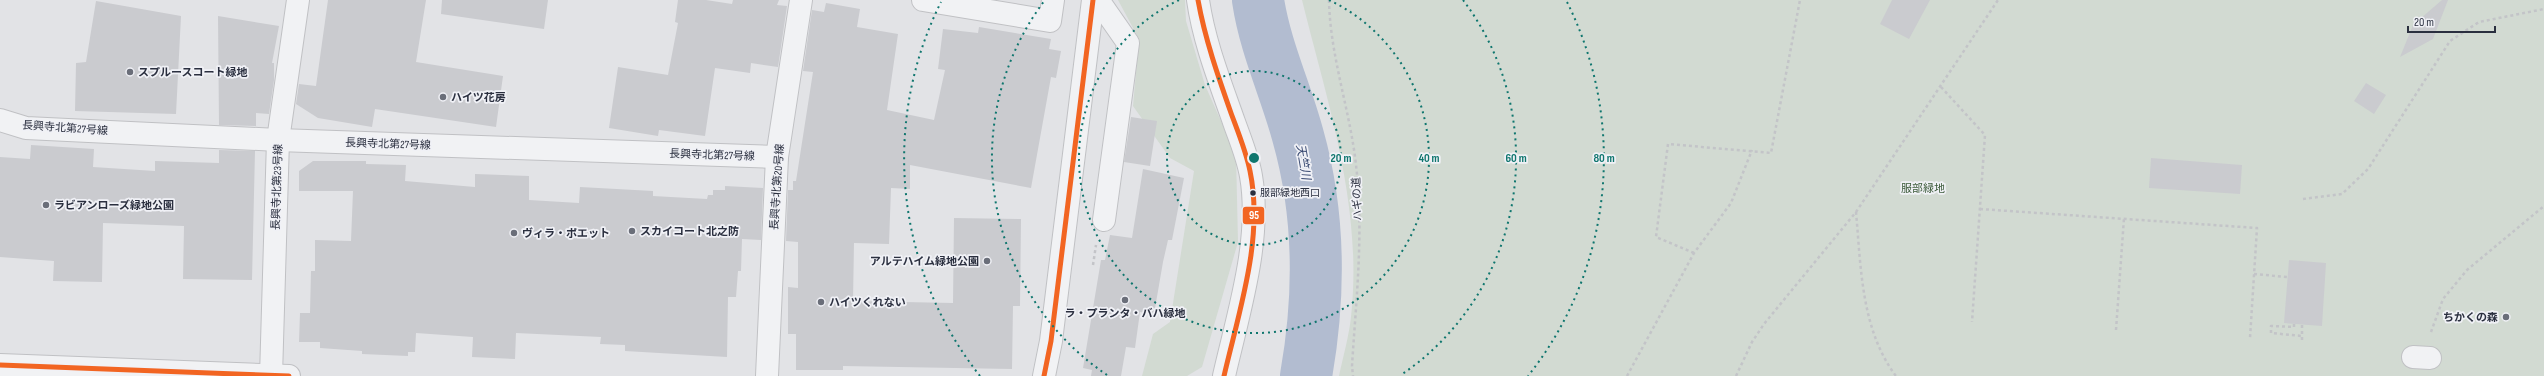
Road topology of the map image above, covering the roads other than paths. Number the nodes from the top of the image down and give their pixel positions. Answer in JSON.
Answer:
{"nodes":[{"id":1,"x":298,"y":0,"type":"edge"},
{"id":2,"x":801,"y":0,"type":"edge"},
{"id":3,"x":923,"y":0,"type":"edge"},
{"id":4,"x":1093,"y":0,"type":"edge"},
{"id":5,"x":1098,"y":0,"type":"edge"},
{"id":6,"x":1198,"y":0,"type":"edge"},
{"id":7,"x":1051,"y":10,"type":"edge"},
{"id":8,"x":0,"y":120,"type":"edge"},
{"id":9,"x":278,"y":140,"type":"junction"},
{"id":10,"x":777,"y":157,"type":"junction"},
{"id":11,"x":1104,"y":220,"type":"dead end"},
{"id":12,"x":0,"y":365,"type":"edge"},
{"id":13,"x":277,"y":376,"type":"edge"},
{"id":14,"x":767,"y":376,"type":"edge"},
{"id":15,"x":1044,"y":376,"type":"edge"},
{"id":16,"x":1224,"y":376,"type":"edge"}],
"edges":[{"from":1,"to":9,"type":"street","name":"長興寺北第23号線"},
{"from":2,"to":10,"type":"street","name":"長興寺北第20号線"},
{"from":3,"to":7,"type":"street"},
{"from":4,"to":15,"type":"street"},
{"from":5,"to":11,"type":"street"},
{"from":6,"to":16,"type":"street"},
{"from":8,"to":9,"type":"street","name":"長興寺北第27号線"},
{"from":9,"to":10,"type":"street","name":"長興寺北第27号線"},
{"from":9,"to":13,"type":"street","name":"長興寺北第23号線"},
{"from":10,"to":14,"type":"street","name":"長興寺北第20号線"},
{"from":12,"to":13,"type":"street"}]}
